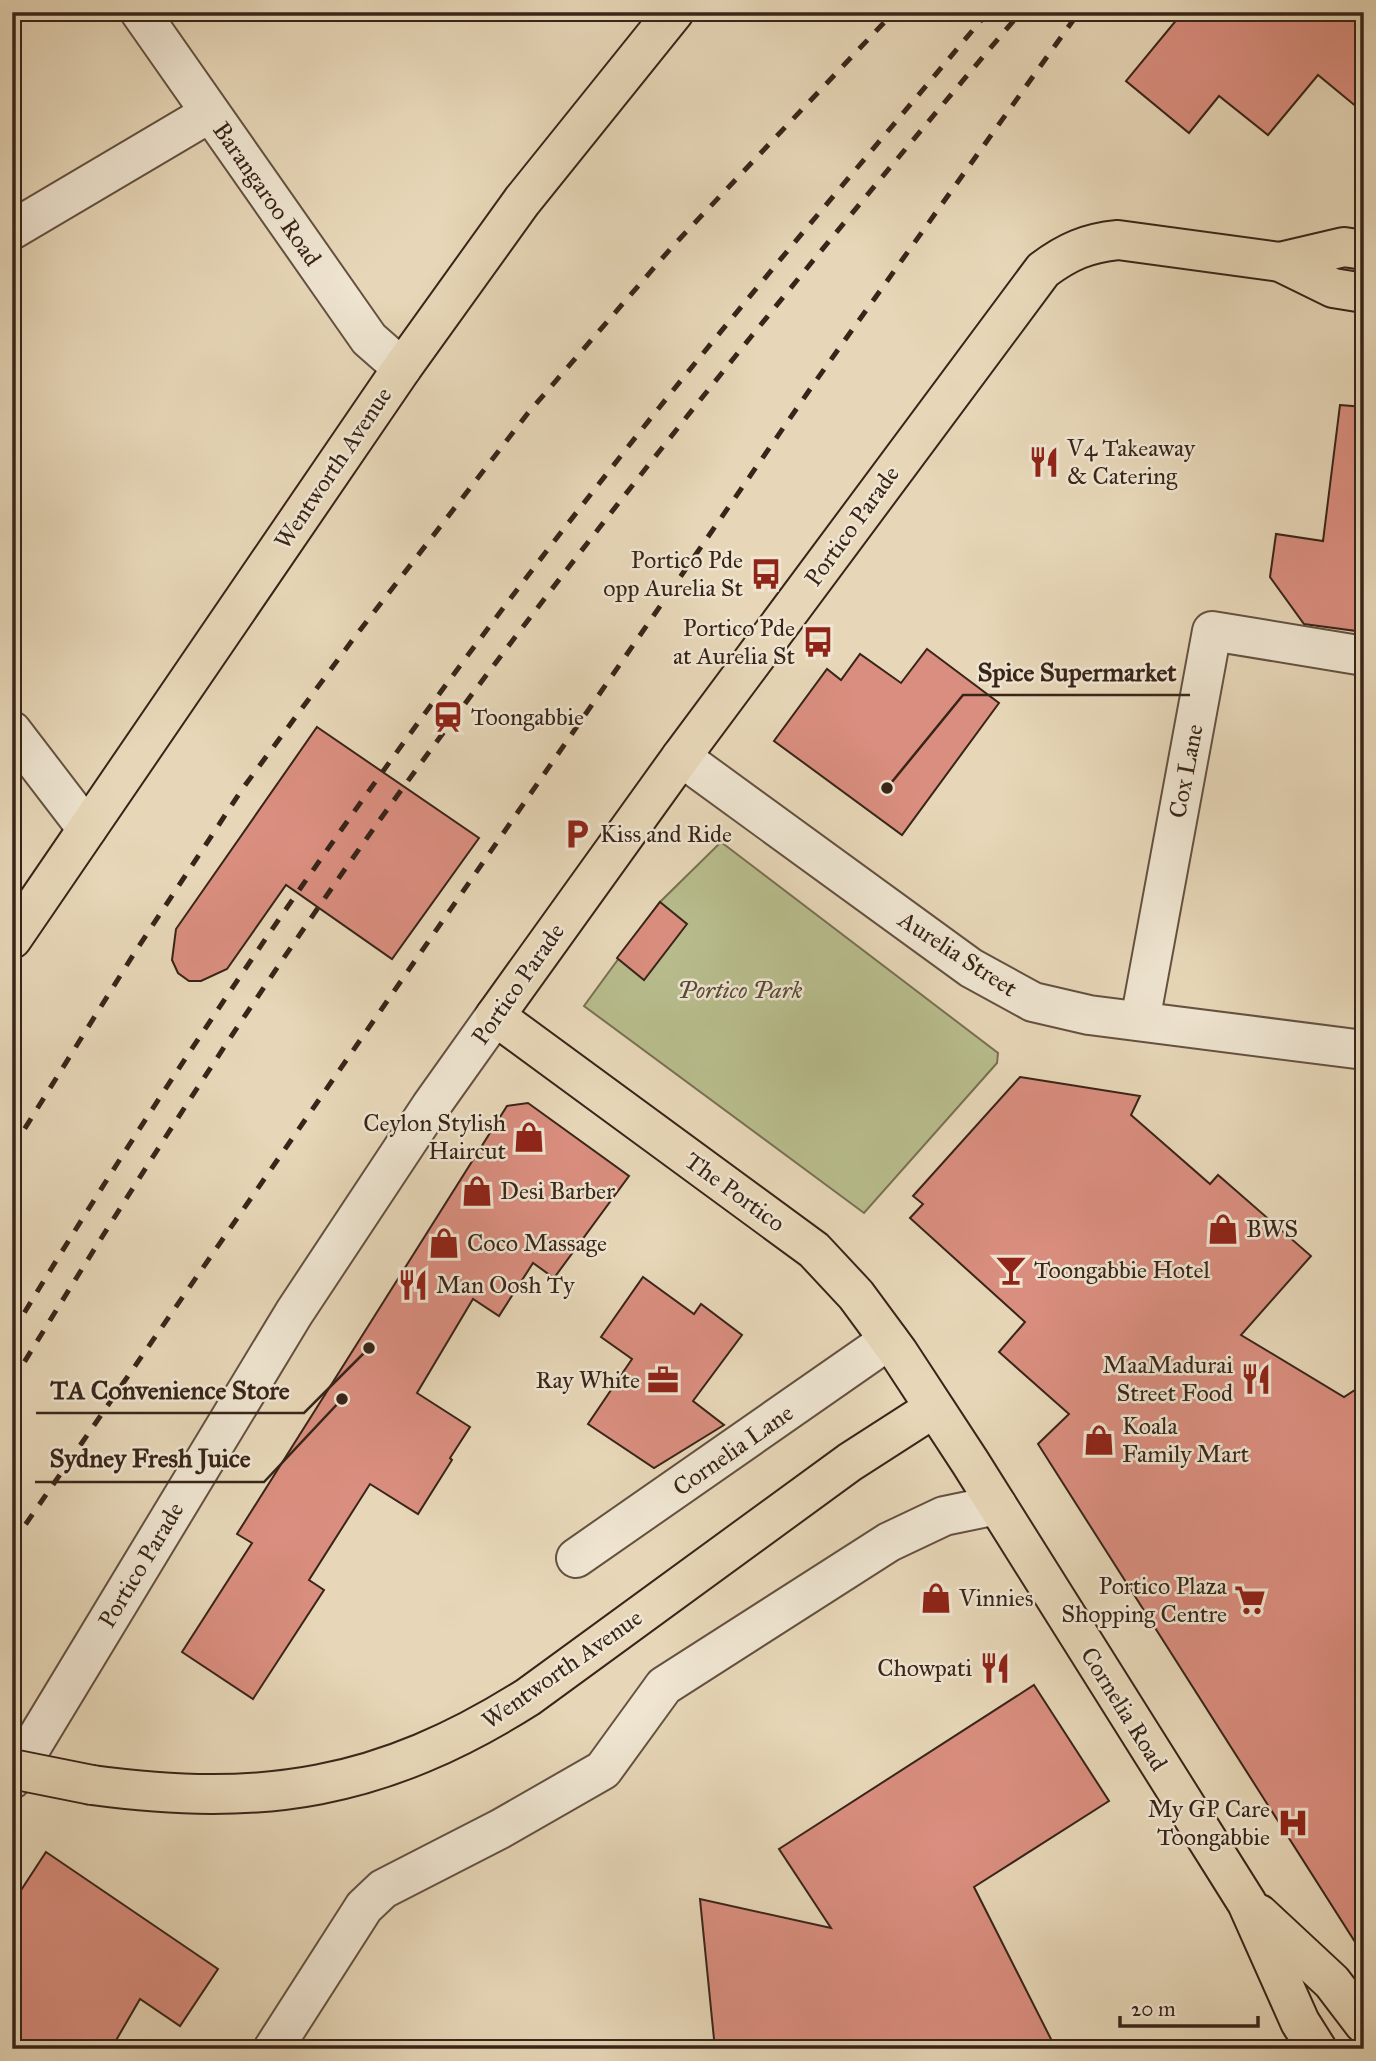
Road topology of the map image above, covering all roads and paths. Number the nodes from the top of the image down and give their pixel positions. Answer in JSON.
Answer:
{"nodes":[{"id":1,"x":140,"y":12,"type":"edge"},
{"id":2,"x":674,"y":12,"type":"edge"},
{"id":3,"x":210,"y":113,"type":"junction"},
{"id":4,"x":12,"y":230,"type":"edge"},
{"id":5,"x":1364,"y":250,"type":"edge"},
{"id":6,"x":1280,"y":262,"type":"junction"},
{"id":7,"x":1364,"y":293,"type":"edge"},
{"id":8,"x":402,"y":368,"type":"junction"},
{"id":9,"x":1364,"y":656,"type":"edge"},
{"id":10,"x":12,"y":731,"type":"edge"},
{"id":11,"x":681,"y":757,"type":"junction"},
{"id":12,"x":87,"y":829,"type":"junction"},
{"id":13,"x":12,"y":939,"type":"edge"},
{"id":14,"x":495,"y":1016,"type":"junction"},
{"id":15,"x":1140,"y":1021,"type":"junction"},
{"id":16,"x":1364,"y":1050,"type":"edge"},
{"id":17,"x":889,"y":1340,"type":"junction"},
{"id":18,"x":934,"y":1408,"type":"junction"},
{"id":19,"x":997,"y":1505,"type":"junction"},
{"id":20,"x":576,"y":1558,"type":"dead end"},
{"id":21,"x":12,"y":1769,"type":"edge"},
{"id":22,"x":12,"y":1779,"type":"edge"},
{"id":23,"x":1248,"y":1903,"type":"junction"},
{"id":24,"x":1364,"y":2024,"type":"edge"},
{"id":25,"x":1364,"y":2035,"type":"edge"},
{"id":26,"x":274,"y":2049,"type":"edge"},
{"id":27,"x":1317,"y":2049,"type":"edge"},
{"id":28,"x":1337,"y":2049,"type":"edge"}],
"edges":[{"from":1,"to":3,"type":"street","name":"Barangaroo Road"},
{"from":2,"to":8,"type":"main road","name":"Wentworth Avenue"},
{"from":3,"to":4,"type":"street"},
{"from":3,"to":8,"type":"street","name":"Barangaroo Road"},
{"from":5,"to":6,"type":"main road"},
{"from":6,"to":7,"type":"main road"},
{"from":6,"to":11,"type":"main road","name":"Portico Parade"},
{"from":8,"to":12,"type":"main road","name":"Wentworth Avenue"},
{"from":9,"to":15,"type":"street","name":"Cox Lane"},
{"from":10,"to":12,"type":"street"},
{"from":11,"to":14,"type":"main road","name":"Portico Parade"},
{"from":11,"to":15,"type":"street","name":"Aurelia Street"},
{"from":12,"to":13,"type":"main road","name":"Wentworth Avenue"},
{"from":14,"to":17,"type":"main road","name":"The Portico"},
{"from":14,"to":22,"type":"street","name":"Portico Parade"},
{"from":15,"to":16,"type":"street","name":"Aurelia Street"},
{"from":17,"to":18,"type":"main road","name":"The Portico"},
{"from":17,"to":20,"type":"street","name":"Cornelia Lane"},
{"from":18,"to":19,"type":"main road","name":"Cornelia Road"},
{"from":18,"to":21,"type":"main road","name":"Wentworth Avenue","bridge":true},
{"from":19,"to":23,"type":"main road","name":"Cornelia Road"},
{"from":19,"to":26,"type":"street"},
{"from":23,"to":24,"type":"main road","name":"Cornelia Road"},
{"from":23,"to":27,"type":"main road","name":"Cornelia Road"},
{"from":25,"to":28,"type":"main road"}]}
